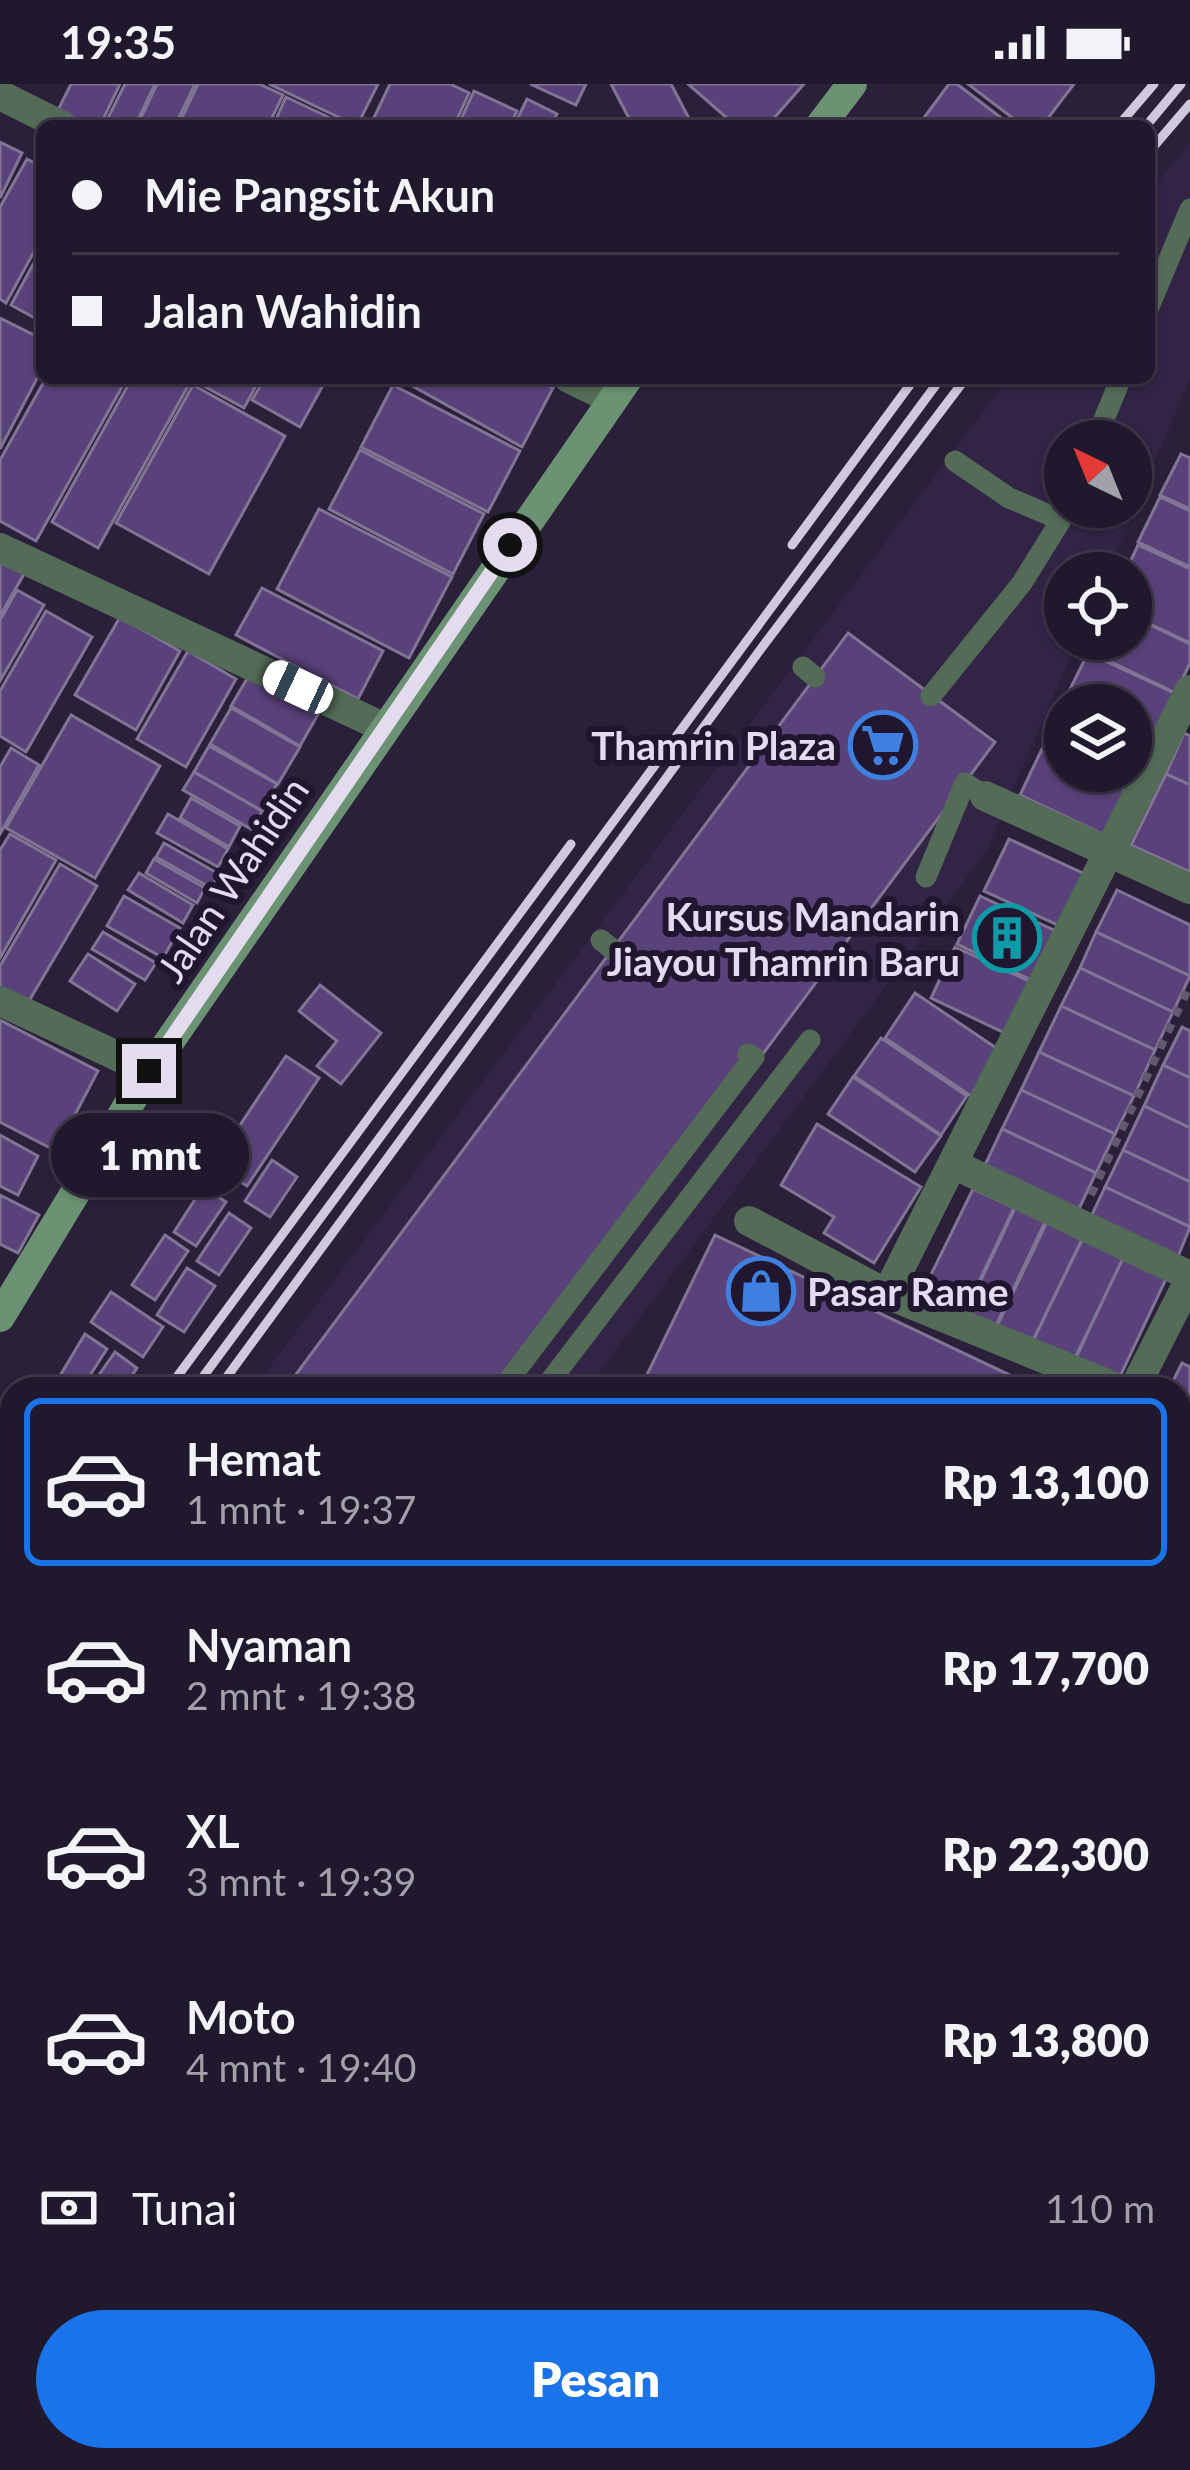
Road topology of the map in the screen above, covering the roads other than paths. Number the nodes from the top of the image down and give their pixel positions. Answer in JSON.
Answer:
{"nodes":[{"id":1,"x":852,"y":84,"type":"edge"},
{"id":2,"x":0,"y":95,"type":"edge"},
{"id":3,"x":50,"y":120,"type":"edge"},
{"id":4,"x":825,"y":120,"type":"edge"},
{"id":5,"x":1190,"y":208,"type":"edge"},
{"id":6,"x":1155,"y":293,"type":"edge"},
{"id":7,"x":1119,"y":384,"type":"edge"},
{"id":8,"x":620,"y":389,"type":"edge"},
{"id":9,"x":1104,"y":420,"type":"edge"},
{"id":10,"x":955,"y":461,"type":"dead end"},
{"id":11,"x":1044,"y":508,"type":"edge"},
{"id":12,"x":1055,"y":528,"type":"edge"},
{"id":13,"x":0,"y":548,"type":"edge"},
{"id":14,"x":1190,"y":690,"type":"edge"},
{"id":15,"x":932,"y":696,"type":"dead end"},
{"id":16,"x":383,"y":727,"type":"junction"},
{"id":17,"x":975,"y":789,"type":"joint"},
{"id":18,"x":1112,"y":855,"type":"junction"},
{"id":19,"x":926,"y":877,"type":"dead end"},
{"id":20,"x":1190,"y":889,"type":"edge"},
{"id":21,"x":0,"y":1001,"type":"edge"},
{"id":22,"x":810,"y":1040,"type":"dead end"},
{"id":23,"x":149,"y":1071,"type":"junction"},
{"id":24,"x":783,"y":1078,"type":"junction"},
{"id":25,"x":953,"y":1164,"type":"junction"},
{"id":26,"x":749,"y":1221,"type":"dead end"},
{"id":27,"x":1190,"y":1277,"type":"edge"},
{"id":28,"x":887,"y":1294,"type":"junction"},
{"id":29,"x":0,"y":1317,"type":"edge"},
{"id":30,"x":511,"y":1377,"type":"edge"},
{"id":31,"x":553,"y":1377,"type":"edge"},
{"id":32,"x":1091,"y":1377,"type":"edge"},
{"id":33,"x":1140,"y":1377,"type":"edge"}],
"edges":[{"from":1,"to":4,"type":"street"},
{"from":2,"to":3,"type":"street"},
{"from":5,"to":6,"type":"lane"},
{"from":7,"to":9,"type":"lane"},
{"from":8,"to":16,"type":"street","name":"Jalan Wahidin"},
{"from":10,"to":11,"type":"lane"},
{"from":12,"to":15,"type":"lane"},
{"from":13,"to":16,"type":"street"},
{"from":14,"to":18,"type":"street"},
{"from":16,"to":23,"type":"street","name":"Jalan Wahidin"},
{"from":17,"to":18,"type":"street"},
{"from":17,"to":19,"type":"lane"},
{"from":18,"to":20,"type":"street"},
{"from":18,"to":25,"type":"street"},
{"from":21,"to":23,"type":"street"},
{"from":22,"to":24,"type":"lane"},
{"from":23,"to":29,"type":"street","name":"Jalan Wahidin"},
{"from":24,"to":30,"type":"lane"},
{"from":24,"to":31,"type":"lane"},
{"from":25,"to":27,"type":"street"},
{"from":25,"to":28,"type":"street"},
{"from":26,"to":28,"type":"street"},
{"from":27,"to":33,"type":"street"},
{"from":28,"to":32,"type":"street"}]}
